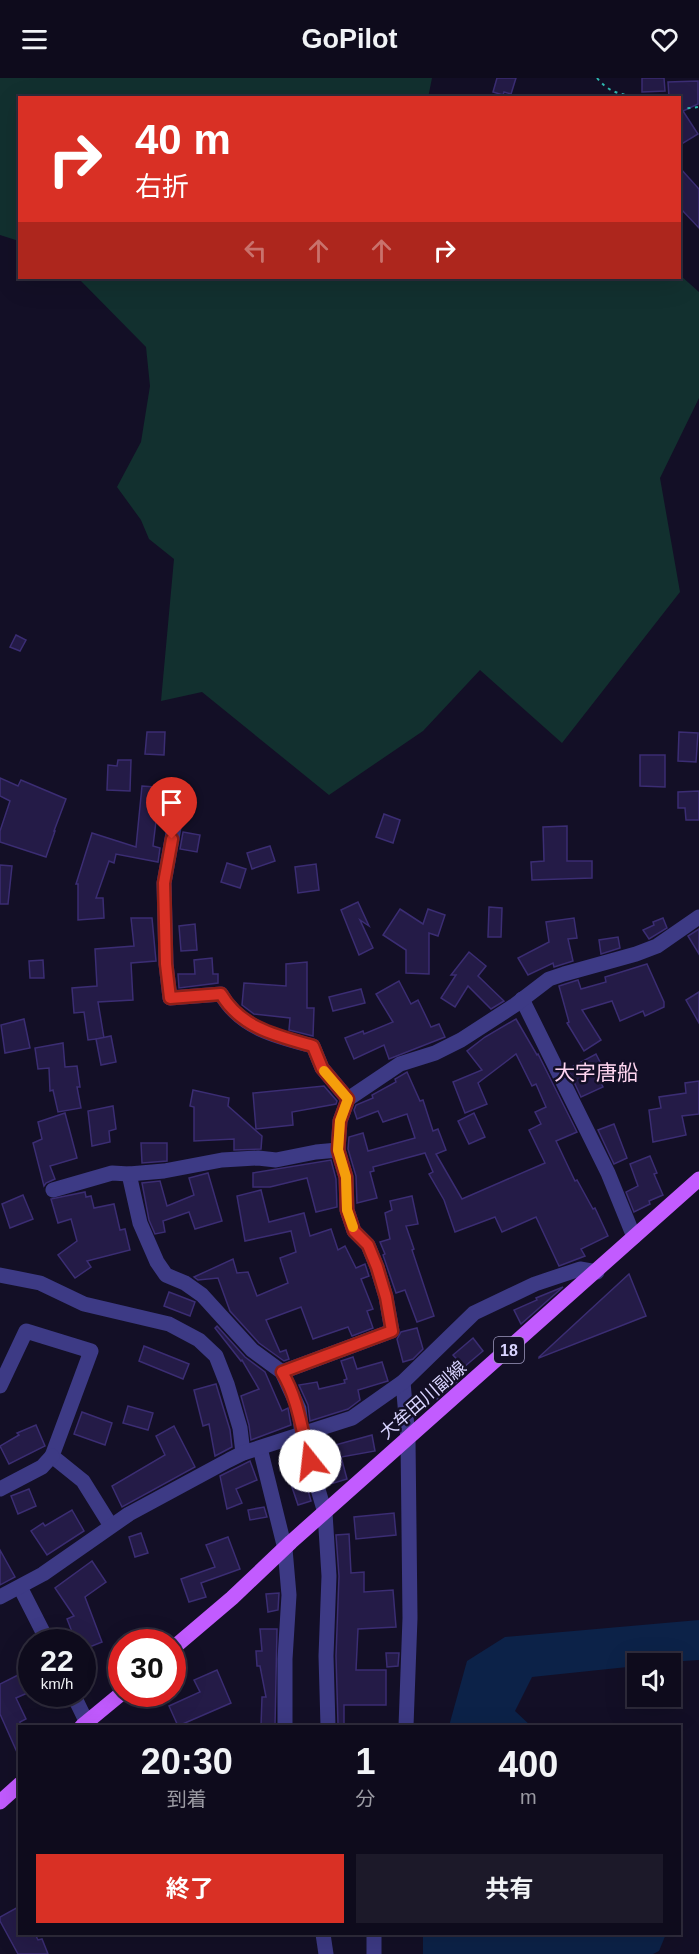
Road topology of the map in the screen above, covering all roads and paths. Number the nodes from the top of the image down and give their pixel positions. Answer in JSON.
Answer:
{"nodes":[{"id":1,"x":597,"y":78,"type":"edge"},
{"id":2,"x":637,"y":96,"type":"edge"},
{"id":3,"x":699,"y":107,"type":"edge"},
{"id":4,"x":681,"y":109,"type":"edge"},
{"id":5,"x":175,"y":822,"type":"dead end"},
{"id":6,"x":699,"y":917,"type":"edge"},
{"id":7,"x":522,"y":999,"type":"junction"},
{"id":8,"x":348,"y":1099,"type":"junction"},
{"id":9,"x":338,"y":1150,"type":"junction"},
{"id":10,"x":129,"y":1174,"type":"junction"},
{"id":11,"x":699,"y":1179,"type":"edge"},
{"id":12,"x":53,"y":1190,"type":"dead end"},
{"id":13,"x":634,"y":1237,"type":"junction"},
{"id":14,"x":597,"y":1272,"type":"junction"},
{"id":15,"x":0,"y":1275,"type":"edge"},
{"id":16,"x":282,"y":1372,"type":"junction"},
{"id":17,"x":403,"y":1382,"type":"junction"},
{"id":18,"x":0,"y":1386,"type":"edge"},
{"id":19,"x":302,"y":1435,"type":"junction"},
{"id":20,"x":408,"y":1438,"type":"junction"},
{"id":21,"x":260,"y":1448,"type":"junction"},
{"id":22,"x":243,"y":1453,"type":"junction"},
{"id":23,"x":52,"y":1456,"type":"junction"},
{"id":24,"x":0,"y":1489,"type":"edge"},
{"id":25,"x":321,"y":1516,"type":"junction"},
{"id":26,"x":111,"y":1526,"type":"junction"},
{"id":27,"x":288,"y":1546,"type":"junction"},
{"id":28,"x":20,"y":1587,"type":"junction"},
{"id":29,"x":0,"y":1597,"type":"edge"},
{"id":30,"x":41,"y":1629,"type":"edge"},
{"id":31,"x":186,"y":1637,"type":"edge"},
{"id":32,"x":108,"y":1705,"type":"edge"},
{"id":33,"x":78,"y":1707,"type":"edge"},
{"id":34,"x":85,"y":1725,"type":"edge"},
{"id":35,"x":285,"y":1725,"type":"edge"},
{"id":36,"x":328,"y":1725,"type":"edge"},
{"id":37,"x":406,"y":1725,"type":"edge"},
{"id":38,"x":18,"y":1786,"type":"edge"},
{"id":39,"x":0,"y":1802,"type":"edge"},
{"id":40,"x":323,"y":1935,"type":"edge"},
{"id":41,"x":374,"y":1935,"type":"edge"},
{"id":42,"x":326,"y":1954,"type":"edge"},
{"id":43,"x":374,"y":1954,"type":"edge"}],
"edges":[{"from":1,"to":2,"type":"path"},
{"from":3,"to":4,"type":"path"},
{"from":5,"to":8,"type":"street"},
{"from":6,"to":7,"type":"street"},
{"from":7,"to":8,"type":"street"},
{"from":7,"to":13,"type":"street"},
{"from":8,"to":9,"type":"street"},
{"from":9,"to":10,"type":"street"},
{"from":9,"to":16,"type":"street"},
{"from":10,"to":12,"type":"street"},
{"from":10,"to":16,"type":"street"},
{"from":11,"to":13,"type":"main road","name":"大牟田川副線","number":"18"},
{"from":13,"to":14,"type":"main road","name":"大牟田川副線","number":"18"},
{"from":14,"to":17,"type":"street"},
{"from":14,"to":20,"type":"main road","name":"大牟田川副線","number":"18"},
{"from":15,"to":22,"type":"street"},
{"from":16,"to":19,"type":"street"},
{"from":17,"to":19,"type":"street"},
{"from":17,"to":20,"type":"street"},
{"from":18,"to":23,"type":"street"},
{"from":19,"to":21,"type":"street"},
{"from":19,"to":25,"type":"street"},
{"from":20,"to":25,"type":"main road","name":"大牟田川副線","number":"18"},
{"from":20,"to":37,"type":"street"},
{"from":21,"to":22,"type":"street"},
{"from":21,"to":27,"type":"street"},
{"from":22,"to":26,"type":"street"},
{"from":23,"to":24,"type":"street"},
{"from":23,"to":26,"type":"street"},
{"from":25,"to":27,"type":"main road","name":"大牟田川副線","number":"18"},
{"from":25,"to":36,"type":"street"},
{"from":26,"to":28,"type":"street"},
{"from":27,"to":31,"type":"main road","name":"大牟田川副線","number":"18"},
{"from":27,"to":35,"type":"street"},
{"from":28,"to":29,"type":"street"},
{"from":28,"to":30,"type":"street"},
{"from":32,"to":34,"type":"main road"},
{"from":33,"to":34,"type":"street"},
{"from":38,"to":39,"type":"main road"},
{"from":40,"to":42,"type":"street"},
{"from":41,"to":43,"type":"street"}]}
